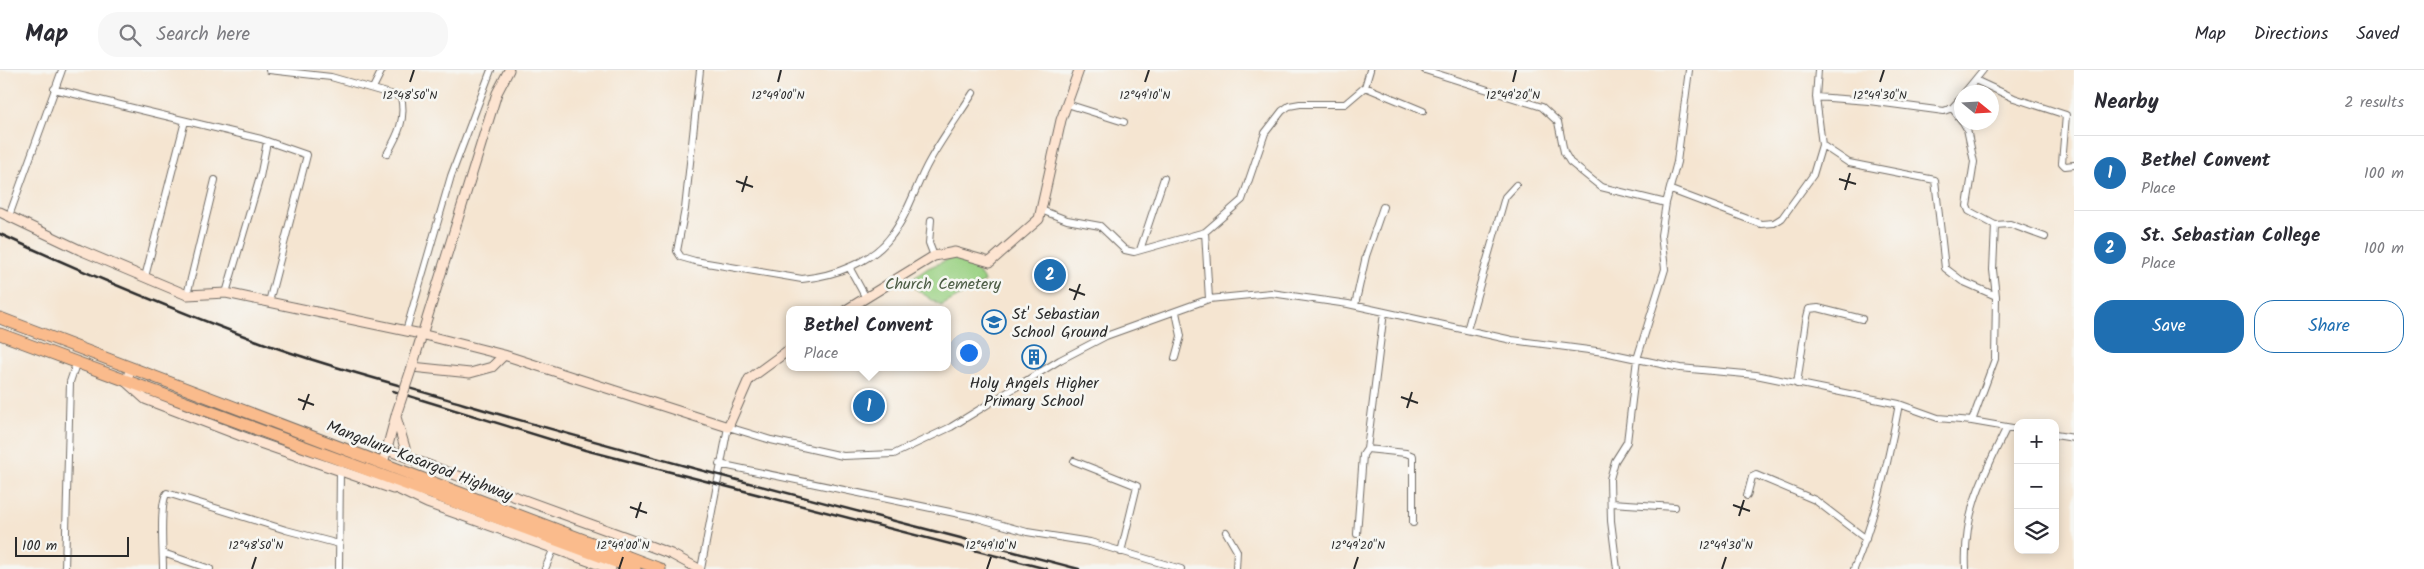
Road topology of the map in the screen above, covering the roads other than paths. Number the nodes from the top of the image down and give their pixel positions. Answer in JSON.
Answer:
{"nodes":[{"id":1,"x":62,"y":70,"type":"edge"},
{"id":2,"x":270,"y":70,"type":"edge"},
{"id":3,"x":382,"y":70,"type":"edge"},
{"id":4,"x":491,"y":70,"type":"edge"},
{"id":5,"x":509,"y":70,"type":"edge"},
{"id":6,"x":700,"y":70,"type":"edge"},
{"id":7,"x":1079,"y":70,"type":"edge"},
{"id":8,"x":1370,"y":70,"type":"edge"},
{"id":9,"x":1425,"y":70,"type":"edge"},
{"id":10,"x":1690,"y":70,"type":"edge"},
{"id":11,"x":1818,"y":70,"type":"edge"},
{"id":12,"x":1983,"y":70,"type":"edge"},
{"id":13,"x":1975,"y":80,"type":"junction"},
{"id":14,"x":1971,"y":85,"type":"edge"},
{"id":15,"x":1365,"y":87,"type":"junction"},
{"id":16,"x":373,"y":88,"type":"junction"},
{"id":17,"x":54,"y":89,"type":"junction"},
{"id":18,"x":973,"y":92,"type":"dead end"},
{"id":19,"x":1816,"y":97,"type":"junction"},
{"id":20,"x":1067,"y":104,"type":"junction"},
{"id":21,"x":1952,"y":108,"type":"joint"},
{"id":22,"x":1423,"y":111,"type":"dead end"},
{"id":23,"x":1954,"y":111,"type":"edge"},
{"id":24,"x":185,"y":121,"type":"junction"},
{"id":25,"x":1124,"y":122,"type":"dead end"},
{"id":26,"x":1967,"y":130,"type":"edge"},
{"id":27,"x":266,"y":142,"type":"junction"},
{"id":28,"x":1822,"y":145,"type":"junction"},
{"id":29,"x":387,"y":154,"type":"dead end"},
{"id":30,"x":2074,"y":165,"type":"edge"},
{"id":31,"x":1164,"y":178,"type":"dead end"},
{"id":32,"x":214,"y":180,"type":"dead end"},
{"id":33,"x":1516,"y":185,"type":"dead end"},
{"id":34,"x":1671,"y":190,"type":"junction"},
{"id":35,"x":1666,"y":204,"type":"junction"},
{"id":36,"x":1383,"y":207,"type":"dead end"},
{"id":37,"x":1041,"y":210,"type":"junction"},
{"id":38,"x":4,"y":214,"type":"edge"},
{"id":39,"x":931,"y":220,"type":"dead end"},
{"id":40,"x":1994,"y":225,"type":"junction"},
{"id":41,"x":1205,"y":232,"type":"junction"},
{"id":42,"x":2045,"y":237,"type":"dead end"},
{"id":43,"x":1140,"y":250,"type":"junction"},
{"id":44,"x":934,"y":256,"type":"junction"},
{"id":45,"x":849,"y":267,"type":"junction"},
{"id":46,"x":145,"y":277,"type":"junction"},
{"id":47,"x":226,"y":292,"type":"junction"},
{"id":48,"x":187,"y":294,"type":"junction"},
{"id":49,"x":1996,"y":296,"type":"junction"},
{"id":50,"x":866,"y":298,"type":"junction"},
{"id":51,"x":1209,"y":300,"type":"junction"},
{"id":52,"x":269,"y":302,"type":"junction"},
{"id":53,"x":1355,"y":305,"type":"junction"},
{"id":54,"x":853,"y":306,"type":"edge"},
{"id":55,"x":1176,"y":312,"type":"junction"},
{"id":56,"x":1384,"y":312,"type":"junction"},
{"id":57,"x":0,"y":318,"type":"edge"},
{"id":58,"x":1862,"y":319,"type":"dead end"},
{"id":59,"x":1467,"y":330,"type":"junction"},
{"id":60,"x":406,"y":331,"type":"junction"},
{"id":61,"x":0,"y":334,"type":"edge"},
{"id":62,"x":421,"y":334,"type":"junction"},
{"id":63,"x":786,"y":352,"type":"edge"},
{"id":64,"x":504,"y":355,"type":"junction"},
{"id":65,"x":1175,"y":358,"type":"dead end"},
{"id":66,"x":1637,"y":359,"type":"junction"},
{"id":67,"x":76,"y":364,"type":"junction"},
{"id":68,"x":412,"y":367,"type":"junction"},
{"id":69,"x":131,"y":368,"type":"junction"},
{"id":70,"x":126,"y":382,"type":"junction"},
{"id":71,"x":1797,"y":384,"type":"junction"},
{"id":72,"x":1899,"y":404,"type":"junction"},
{"id":73,"x":397,"y":415,"type":"junction"},
{"id":74,"x":1972,"y":421,"type":"junction"},
{"id":75,"x":728,"y":427,"type":"junction"},
{"id":76,"x":2007,"y":427,"type":"junction"},
{"id":77,"x":2014,"y":428,"type":"edge"},
{"id":78,"x":2059,"y":436,"type":"edge"},
{"id":79,"x":2074,"y":438,"type":"edge"},
{"id":80,"x":1367,"y":449,"type":"junction"},
{"id":81,"x":386,"y":450,"type":"junction"},
{"id":82,"x":408,"y":458,"type":"junction"},
{"id":83,"x":1074,"y":461,"type":"dead end"},
{"id":84,"x":383,"y":463,"type":"junction"},
{"id":85,"x":719,"y":464,"type":"junction"},
{"id":86,"x":340,"y":466,"type":"junction"},
{"id":87,"x":382,"y":476,"type":"junction"},
{"id":88,"x":393,"y":489,"type":"junction"},
{"id":89,"x":1748,"y":496,"type":"dead end"},
{"id":90,"x":469,"y":501,"type":"junction"},
{"id":91,"x":1611,"y":503,"type":"junction"},
{"id":92,"x":1675,"y":507,"type":"dead end"},
{"id":93,"x":1413,"y":523,"type":"dead end"},
{"id":94,"x":1226,"y":532,"type":"dead end"},
{"id":95,"x":1357,"y":534,"type":"dead end"},
{"id":96,"x":1866,"y":540,"type":"junction"},
{"id":97,"x":339,"y":544,"type":"junction"},
{"id":98,"x":554,"y":548,"type":"junction"},
{"id":99,"x":1121,"y":552,"type":"junction"},
{"id":100,"x":163,"y":553,"type":"junction"},
{"id":101,"x":65,"y":569,"type":"edge"},
{"id":102,"x":163,"y":569,"type":"edge"},
{"id":103,"x":210,"y":569,"type":"edge"},
{"id":104,"x":339,"y":569,"type":"edge"},
{"id":105,"x":545,"y":569,"type":"edge"},
{"id":106,"x":611,"y":569,"type":"edge"},
{"id":107,"x":635,"y":569,"type":"edge"},
{"id":108,"x":660,"y":569,"type":"edge"},
{"id":109,"x":700,"y":569,"type":"edge"},
{"id":110,"x":1181,"y":569,"type":"edge"},
{"id":111,"x":1236,"y":569,"type":"edge"},
{"id":112,"x":1617,"y":569,"type":"edge"},
{"id":113,"x":1854,"y":569,"type":"edge"},
{"id":114,"x":1966,"y":569,"type":"edge"}],
"edges":[{"from":1,"to":17,"type":"street"},
{"from":2,"to":16,"type":"street"},
{"from":3,"to":16,"type":"street"},
{"from":4,"to":60,"type":"street"},
{"from":5,"to":62,"type":"street"},
{"from":6,"to":45,"type":"street"},
{"from":7,"to":20,"type":"street"},
{"from":8,"to":15,"type":"street"},
{"from":9,"to":35,"type":"street"},
{"from":10,"to":34,"type":"street"},
{"from":11,"to":19,"type":"street"},
{"from":12,"to":13,"type":"street"},
{"from":13,"to":14,"type":"street"},
{"from":13,"to":30,"type":"street"},
{"from":15,"to":22,"type":"street"},
{"from":15,"to":41,"type":"street"},
{"from":16,"to":29,"type":"street"},
{"from":17,"to":24,"type":"street"},
{"from":17,"to":38,"type":"street"},
{"from":18,"to":45,"type":"street"},
{"from":19,"to":21,"type":"street"},
{"from":19,"to":28,"type":"street"},
{"from":20,"to":25,"type":"street"},
{"from":20,"to":37,"type":"street"},
{"from":21,"to":23,"type":"street"},
{"from":24,"to":27,"type":"street"},
{"from":24,"to":46,"type":"street"},
{"from":26,"to":40,"type":"street"},
{"from":27,"to":47,"type":"street"},
{"from":27,"to":52,"type":"street"},
{"from":28,"to":34,"type":"street"},
{"from":28,"to":49,"type":"street"},
{"from":31,"to":43,"type":"street"},
{"from":32,"to":48,"type":"street"},
{"from":33,"to":59,"type":"street"},
{"from":34,"to":35,"type":"street"},
{"from":35,"to":66,"type":"street"},
{"from":36,"to":53,"type":"street"},
{"from":37,"to":43,"type":"street"},
{"from":37,"to":44,"type":"street"},
{"from":38,"to":46,"type":"street"},
{"from":39,"to":44,"type":"street"},
{"from":40,"to":42,"type":"street"},
{"from":40,"to":49,"type":"street"},
{"from":41,"to":43,"type":"street"},
{"from":41,"to":51,"type":"street"},
{"from":44,"to":50,"type":"street"},
{"from":45,"to":50,"type":"street"},
{"from":46,"to":48,"type":"street"},
{"from":47,"to":48,"type":"street"},
{"from":47,"to":52,"type":"street"},
{"from":49,"to":74,"type":"street"},
{"from":50,"to":54,"type":"street"},
{"from":51,"to":53,"type":"street"},
{"from":51,"to":55,"type":"street"},
{"from":52,"to":60,"type":"street"},
{"from":53,"to":56,"type":"street"},
{"from":55,"to":65,"type":"street"},
{"from":55,"to":75,"type":"street"},
{"from":56,"to":59,"type":"street"},
{"from":56,"to":80,"type":"street"},
{"from":57,"to":69,"type":"highway","name":"Mangaluru-Kasargod Highway"},
{"from":58,"to":71,"type":"street"},
{"from":59,"to":66,"type":"street"},
{"from":60,"to":62,"type":"street"},
{"from":61,"to":67,"type":"highway","name":"Mangaluru-Kasargod Highway"},
{"from":62,"to":64,"type":"street"},
{"from":62,"to":68,"type":"street"},
{"from":63,"to":75,"type":"street"},
{"from":64,"to":68,"type":"street"},
{"from":64,"to":75,"type":"street"},
{"from":66,"to":71,"type":"street"},
{"from":66,"to":91,"type":"street"},
{"from":67,"to":70,"type":"highway","name":"Mangaluru-Kasargod Highway"},
{"from":67,"to":101,"type":"street"},
{"from":68,"to":73,"type":"street","bridge":true},
{"from":69,"to":70,"type":"street"},
{"from":69,"to":84,"type":"highway","name":"Mangaluru-Kasargod Highway"},
{"from":70,"to":86,"type":"highway","name":"Mangaluru-Kasargod Highway"},
{"from":71,"to":72,"type":"street"},
{"from":72,"to":74,"type":"street"},
{"from":72,"to":96,"type":"street"},
{"from":73,"to":81,"type":"street"},
{"from":73,"to":82,"type":"street"},
{"from":74,"to":76,"type":"street"},
{"from":75,"to":85,"type":"street"},
{"from":76,"to":77,"type":"street"},
{"from":76,"to":114,"type":"street"},
{"from":78,"to":79,"type":"street"},
{"from":80,"to":93,"type":"street"},
{"from":80,"to":95,"type":"street"},
{"from":81,"to":82,"type":"street"},
{"from":81,"to":84,"type":"street"},
{"from":82,"to":109,"type":"street"},
{"from":83,"to":99,"type":"street"},
{"from":84,"to":90,"type":"highway","name":"Mangaluru-Kasargod Highway"},
{"from":85,"to":99,"type":"street"},
{"from":85,"to":109,"type":"street"},
{"from":86,"to":87,"type":"highway","name":"Mangaluru-Kasargod Highway"},
{"from":86,"to":88,"type":"street"},
{"from":86,"to":97,"type":"street"},
{"from":87,"to":88,"type":"street"},
{"from":87,"to":90,"type":"highway","name":"Mangaluru-Kasargod Highway"},
{"from":88,"to":98,"type":"street"},
{"from":89,"to":96,"type":"street"},
{"from":90,"to":107,"type":"highway","name":"Mangaluru-Kasargod Highway"},
{"from":90,"to":108,"type":"highway","name":"Mangaluru-Kasargod Highway"},
{"from":91,"to":92,"type":"street"},
{"from":91,"to":112,"type":"street"},
{"from":94,"to":111,"type":"street"},
{"from":96,"to":113,"type":"street"},
{"from":97,"to":100,"type":"street"},
{"from":97,"to":104,"type":"street"},
{"from":98,"to":105,"type":"street"},
{"from":98,"to":106,"type":"street"},
{"from":99,"to":110,"type":"street"},
{"from":100,"to":102,"type":"street"},
{"from":100,"to":103,"type":"street"}]}
